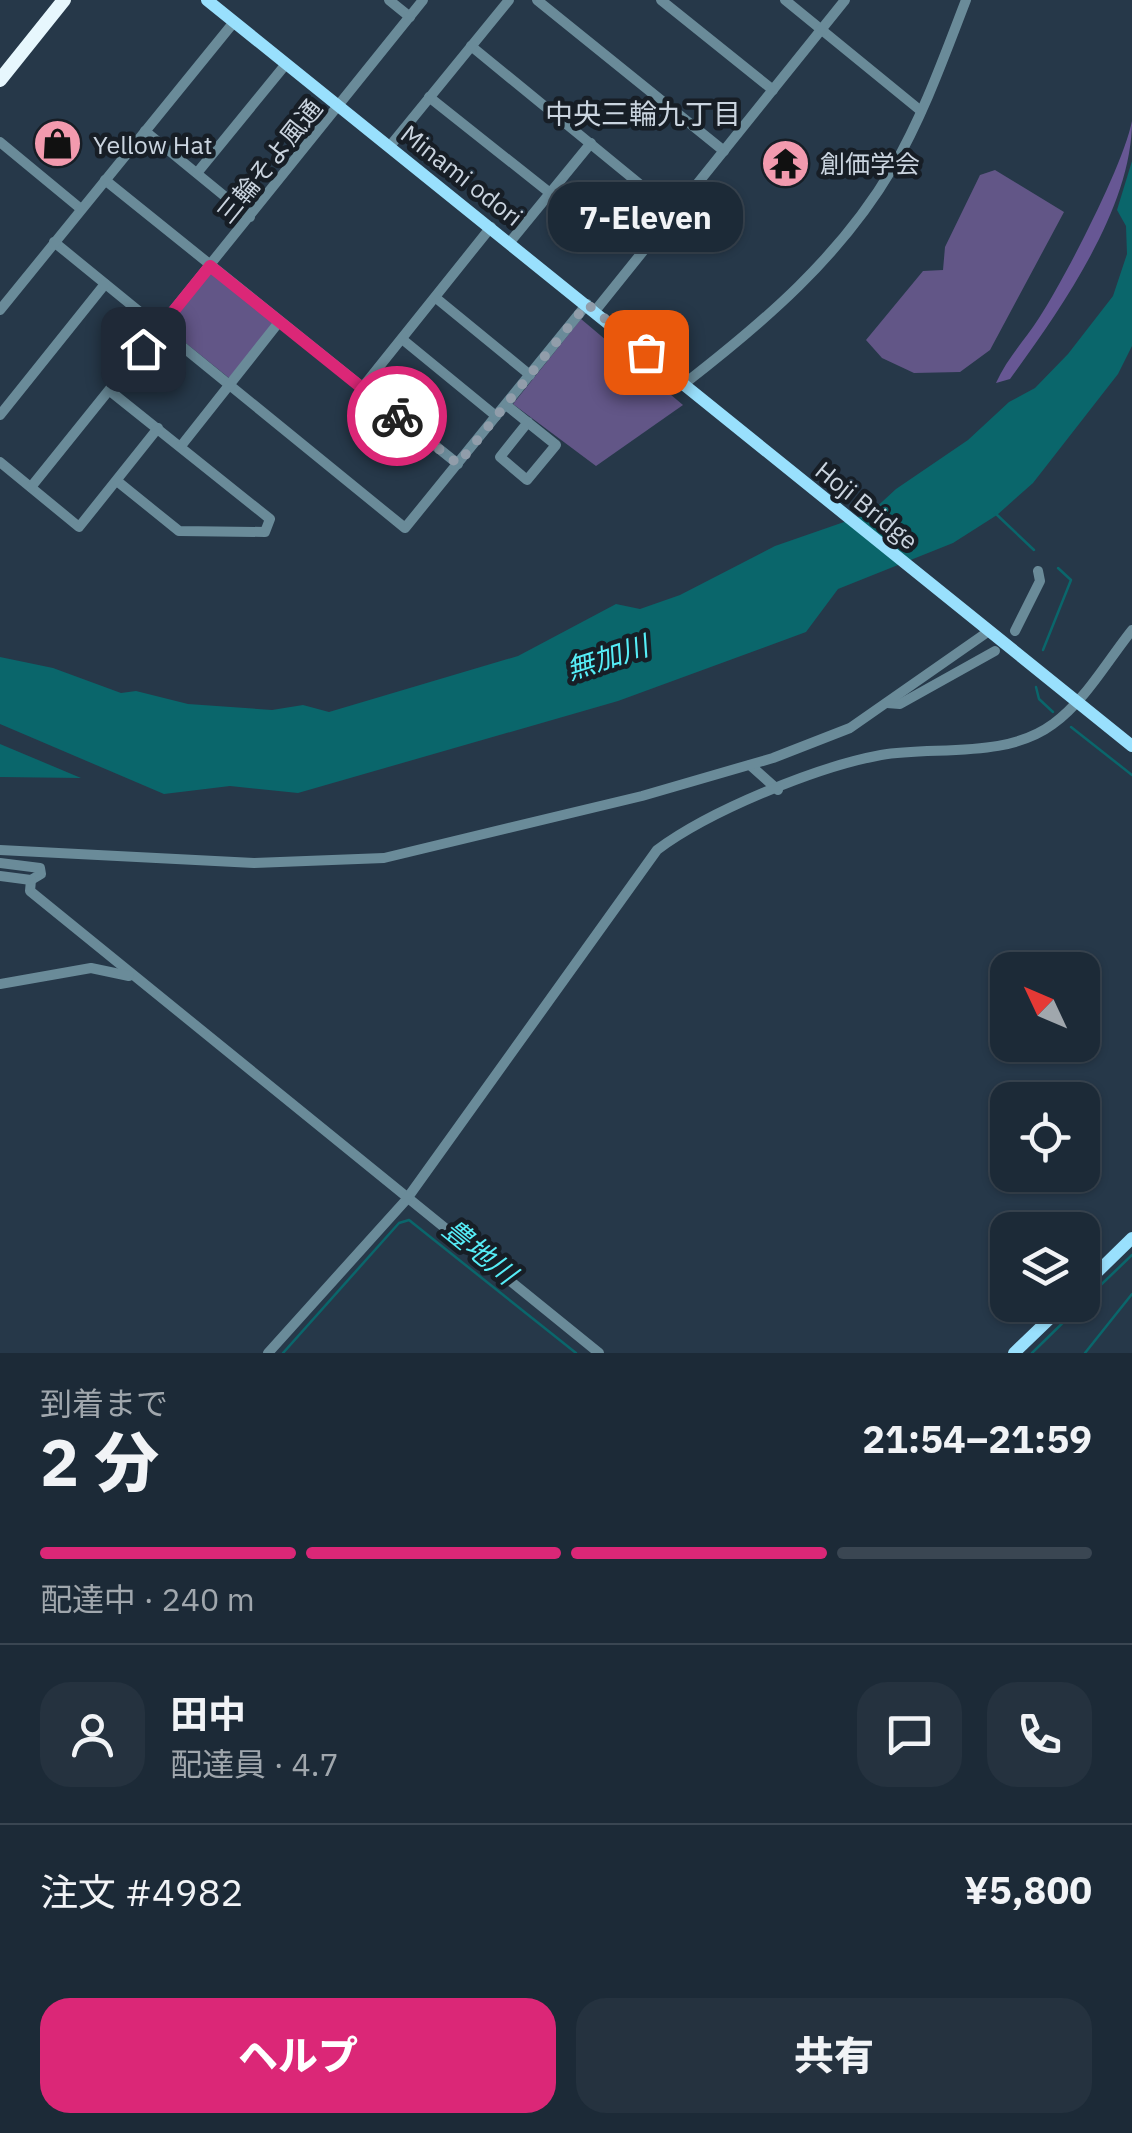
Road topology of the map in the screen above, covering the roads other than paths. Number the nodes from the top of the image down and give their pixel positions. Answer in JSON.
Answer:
{"nodes":[{"id":1,"x":64,"y":0,"type":"edge"},
{"id":2,"x":207,"y":0,"type":"edge"},
{"id":3,"x":389,"y":0,"type":"edge"},
{"id":4,"x":424,"y":0,"type":"edge"},
{"id":5,"x":509,"y":0,"type":"edge"},
{"id":6,"x":537,"y":0,"type":"edge"},
{"id":7,"x":661,"y":0,"type":"edge"},
{"id":8,"x":785,"y":0,"type":"edge"},
{"id":9,"x":845,"y":0,"type":"edge"},
{"id":10,"x":966,"y":0,"type":"edge"},
{"id":11,"x":223,"y":5,"type":"edge"},
{"id":12,"x":410,"y":17,"type":"junction"},
{"id":13,"x":234,"y":22,"type":"junction"},
{"id":14,"x":821,"y":29,"type":"junction"},
{"id":15,"x":471,"y":46,"type":"junction"},
{"id":16,"x":286,"y":64,"type":"junction"},
{"id":17,"x":0,"y":80,"type":"edge"},
{"id":18,"x":773,"y":90,"type":"junction"},
{"id":19,"x":429,"y":97,"type":"junction"},
{"id":20,"x":339,"y":106,"type":"junction"},
{"id":21,"x":921,"y":110,"type":"junction"},
{"id":22,"x":145,"y":130,"type":"junction"},
{"id":23,"x":0,"y":142,"type":"edge"},
{"id":24,"x":590,"y":144,"type":"junction"},
{"id":25,"x":390,"y":146,"type":"junction"},
{"id":26,"x":724,"y":151,"type":"junction"},
{"id":27,"x":197,"y":173,"type":"junction"},
{"id":28,"x":105,"y":180,"type":"junction"},
{"id":29,"x":550,"y":193,"type":"junction"},
{"id":30,"x":82,"y":208,"type":"junction"},
{"id":31,"x":675,"y":213,"type":"junction"},
{"id":32,"x":250,"y":216,"type":"junction"},
{"id":33,"x":491,"y":227,"type":"junction"},
{"id":34,"x":54,"y":242,"type":"junction"},
{"id":35,"x":510,"y":242,"type":"junction"},
{"id":36,"x":210,"y":266,"type":"junction"},
{"id":37,"x":105,"y":284,"type":"junction"},
{"id":38,"x":436,"y":298,"type":"junction"},
{"id":39,"x":591,"y":307,"type":"junction"},
{"id":40,"x":0,"y":310,"type":"edge"},
{"id":41,"x":279,"y":322,"type":"junction"},
{"id":42,"x":160,"y":328,"type":"junction"},
{"id":43,"x":402,"y":339,"type":"junction"},
{"id":44,"x":530,"y":375,"type":"junction"},
{"id":45,"x":230,"y":384,"type":"junction"},
{"id":46,"x":684,"y":384,"type":"junction"},
{"id":47,"x":362,"y":388,"type":"junction"},
{"id":48,"x":110,"y":390,"type":"junction"},
{"id":49,"x":506,"y":404,"type":"junction"},
{"id":50,"x":0,"y":415,"type":"edge"},
{"id":51,"x":496,"y":416,"type":"junction"},
{"id":52,"x":528,"y":422,"type":"junction"},
{"id":53,"x":158,"y":428,"type":"junction"},
{"id":54,"x":181,"y":446,"type":"junction"},
{"id":55,"x":0,"y":462,"type":"edge"},
{"id":56,"x":458,"y":464,"type":"junction"},
{"id":57,"x":117,"y":480,"type":"junction"},
{"id":58,"x":31,"y":487,"type":"junction"},
{"id":59,"x":1038,"y":571,"type":"dead end"},
{"id":60,"x":985,"y":628,"type":"junction"},
{"id":61,"x":1132,"y":630,"type":"edge"},
{"id":62,"x":1015,"y":631,"type":"dead end"},
{"id":63,"x":995,"y":651,"type":"dead end"},
{"id":64,"x":1076,"y":700,"type":"junction"},
{"id":65,"x":886,"y":703,"type":"junction"},
{"id":66,"x":1132,"y":746,"type":"edge"},
{"id":67,"x":750,"y":764,"type":"junction"},
{"id":68,"x":778,"y":790,"type":"junction"},
{"id":69,"x":0,"y":850,"type":"edge"},
{"id":70,"x":0,"y":862,"type":"edge"},
{"id":71,"x":0,"y":876,"type":"edge"},
{"id":72,"x":31,"y":880,"type":"junction"},
{"id":73,"x":130,"y":976,"type":"junction"},
{"id":74,"x":0,"y":984,"type":"edge"},
{"id":75,"x":406,"y":1200,"type":"junction"},
{"id":76,"x":1132,"y":1238,"type":"edge"},
{"id":77,"x":1100,"y":1269,"type":"edge"},
{"id":78,"x":1046,"y":1322,"type":"edge"},
{"id":79,"x":268,"y":1353,"type":"edge"},
{"id":80,"x":599,"y":1353,"type":"edge"},
{"id":81,"x":1014,"y":1353,"type":"edge"}],
"edges":[{"from":1,"to":17,"type":"highway"},
{"from":2,"to":11,"type":"main road","name":"Minami odori"},
{"from":3,"to":12,"type":"street"},
{"from":4,"to":12,"type":"street","name":"三輪そよ風通"},
{"from":5,"to":15,"type":"street"},
{"from":6,"to":26,"type":"street"},
{"from":7,"to":18,"type":"street"},
{"from":8,"to":14,"type":"street"},
{"from":9,"to":14,"type":"street"},
{"from":10,"to":21,"type":"street"},
{"from":11,"to":13,"type":"main road","name":"Minami odori"},
{"from":12,"to":20,"type":"street","name":"三輪そよ風通"},
{"from":13,"to":16,"type":"main road","name":"Minami odori"},
{"from":13,"to":22,"type":"street"},
{"from":14,"to":18,"type":"street"},
{"from":14,"to":21,"type":"street"},
{"from":15,"to":19,"type":"street"},
{"from":15,"to":24,"type":"street"},
{"from":16,"to":20,"type":"main road","name":"Minami odori"},
{"from":16,"to":27,"type":"street"},
{"from":18,"to":26,"type":"street"},
{"from":19,"to":25,"type":"street"},
{"from":19,"to":29,"type":"street"},
{"from":20,"to":25,"type":"main road","name":"Minami odori"},
{"from":20,"to":32,"type":"street","name":"三輪そよ風通"},
{"from":21,"to":46,"type":"street"},
{"from":22,"to":27,"type":"street"},
{"from":22,"to":28,"type":"street"},
{"from":23,"to":30,"type":"street"},
{"from":24,"to":29,"type":"street"},
{"from":24,"to":31,"type":"street"},
{"from":25,"to":33,"type":"main road","name":"Minami odori"},
{"from":26,"to":31,"type":"street"},
{"from":27,"to":32,"type":"street"},
{"from":28,"to":30,"type":"street"},
{"from":28,"to":36,"type":"street"},
{"from":29,"to":35,"type":"street"},
{"from":30,"to":34,"type":"street"},
{"from":31,"to":39,"type":"street"},
{"from":32,"to":36,"type":"street","name":"三輪そよ風通"},
{"from":33,"to":35,"type":"main road","name":"Minami odori"},
{"from":33,"to":38,"type":"street"},
{"from":34,"to":37,"type":"street"},
{"from":34,"to":40,"type":"street"},
{"from":35,"to":39,"type":"main road","name":"Minami odori"},
{"from":36,"to":41,"type":"street"},
{"from":36,"to":42,"type":"street","name":"三輪そよ風通"},
{"from":37,"to":42,"type":"street"},
{"from":37,"to":50,"type":"street"},
{"from":38,"to":43,"type":"street"},
{"from":38,"to":44,"type":"street"},
{"from":39,"to":44,"type":"street"},
{"from":39,"to":46,"type":"main road","name":"Minami odori"},
{"from":41,"to":45,"type":"street"},
{"from":41,"to":47,"type":"street"},
{"from":42,"to":45,"type":"street"},
{"from":42,"to":48,"type":"street","name":"三輪そよ風通"},
{"from":43,"to":47,"type":"street"},
{"from":43,"to":51,"type":"street"},
{"from":44,"to":49,"type":"street"},
{"from":45,"to":54,"type":"street"},
{"from":45,"to":56,"type":"street"},
{"from":46,"to":60,"type":"main road","name":"Hoji Bridge"},
{"from":47,"to":56,"type":"street"},
{"from":48,"to":53,"type":"street"},
{"from":48,"to":58,"type":"street","name":"三輪そよ風通"},
{"from":49,"to":51,"type":"street"},
{"from":49,"to":52,"type":"street"},
{"from":51,"to":56,"type":"street"},
{"from":52,"to":52,"type":"street"},
{"from":53,"to":54,"type":"street"},
{"from":53,"to":57,"type":"street"},
{"from":54,"to":57,"type":"street"},
{"from":55,"to":58,"type":"street"},
{"from":57,"to":58,"type":"street"},
{"from":59,"to":62,"type":"street"},
{"from":60,"to":64,"type":"main road","name":"Hoji Bridge"},
{"from":60,"to":65,"type":"street"},
{"from":61,"to":64,"type":"street"},
{"from":63,"to":65,"type":"street"},
{"from":64,"to":66,"type":"main road","name":"Hoji Bridge"},
{"from":64,"to":68,"type":"street"},
{"from":65,"to":67,"type":"street"},
{"from":67,"to":68,"type":"street"},
{"from":67,"to":69,"type":"street"},
{"from":68,"to":75,"type":"street"},
{"from":70,"to":72,"type":"street"},
{"from":71,"to":72,"type":"street"},
{"from":72,"to":73,"type":"street"},
{"from":73,"to":74,"type":"street"},
{"from":73,"to":75,"type":"street"},
{"from":75,"to":79,"type":"street"},
{"from":75,"to":80,"type":"street"},
{"from":76,"to":77,"type":"main road"},
{"from":78,"to":81,"type":"main road"}]}
